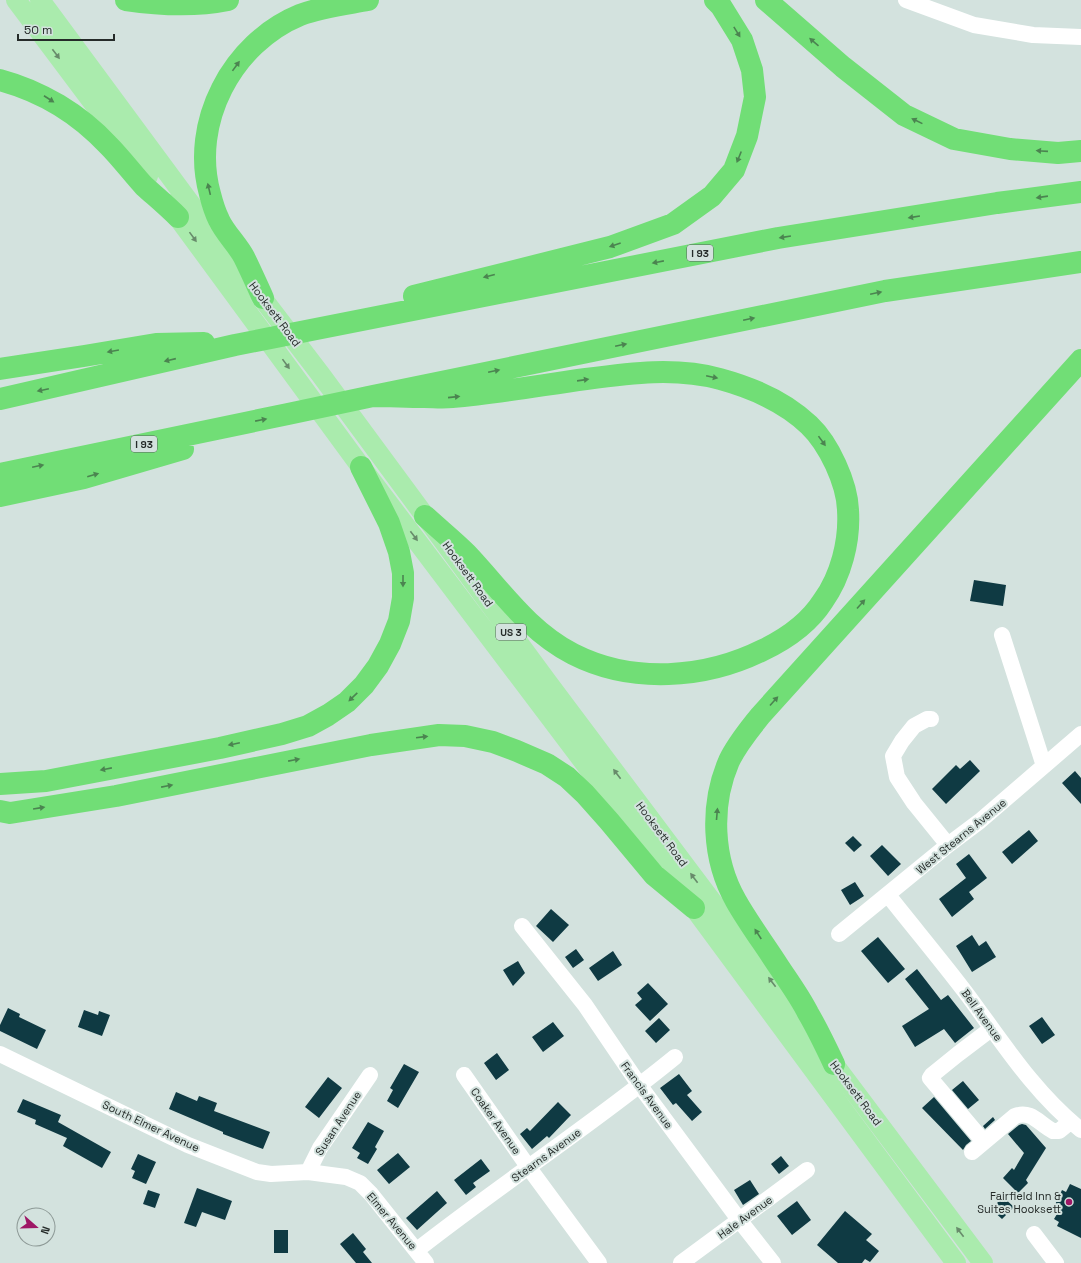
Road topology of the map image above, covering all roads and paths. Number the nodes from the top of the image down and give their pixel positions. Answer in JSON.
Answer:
{"nodes":[{"id":1,"x":16,"y":0,"type":"edge"},
{"id":2,"x":40,"y":0,"type":"edge"},
{"id":3,"x":126,"y":0,"type":"edge"},
{"id":4,"x":228,"y":0,"type":"edge"},
{"id":5,"x":368,"y":0,"type":"edge"},
{"id":6,"x":715,"y":0,"type":"edge"},
{"id":7,"x":766,"y":0,"type":"edge"},
{"id":8,"x":906,"y":0,"type":"edge"},
{"id":9,"x":1081,"y":37,"type":"edge"},
{"id":10,"x":0,"y":80,"type":"edge"},
{"id":11,"x":1081,"y":151,"type":"edge"},
{"id":12,"x":1081,"y":192,"type":"edge"},
{"id":13,"x":178,"y":217,"type":"junction"},
{"id":14,"x":1081,"y":262,"type":"edge"},
{"id":15,"x":263,"y":298,"type":"junction"},
{"id":16,"x":322,"y":327,"type":"junction"},
{"id":17,"x":235,"y":344,"type":"junction"},
{"id":18,"x":1081,"y":360,"type":"edge"},
{"id":19,"x":0,"y":369,"type":"edge"},
{"id":20,"x":373,"y":396,"type":"junction"},
{"id":21,"x":0,"y":399,"type":"edge"},
{"id":22,"x":237,"y":424,"type":"junction"},
{"id":23,"x":361,"y":467,"type":"junction"},
{"id":24,"x":0,"y":474,"type":"edge"},
{"id":25,"x":0,"y":496,"type":"edge"},
{"id":26,"x":425,"y":516,"type":"junction"},
{"id":27,"x":1002,"y":635,"type":"dead end"},
{"id":28,"x":931,"y":719,"type":"dead end"},
{"id":29,"x":1081,"y":734,"type":"edge"},
{"id":30,"x":1044,"y":766,"type":"junction"},
{"id":31,"x":0,"y":784,"type":"edge"},
{"id":32,"x":0,"y":812,"type":"edge"},
{"id":33,"x":948,"y":845,"type":"junction"},
{"id":34,"x":888,"y":895,"type":"junction"},
{"id":35,"x":694,"y":908,"type":"junction"},
{"id":36,"x":522,"y":926,"type":"dead end"},
{"id":37,"x":839,"y":934,"type":"dead end"},
{"id":38,"x":992,"y":1030,"type":"junction"},
{"id":39,"x":0,"y":1054,"type":"edge"},
{"id":40,"x":675,"y":1057,"type":"dead end"},
{"id":41,"x":834,"y":1064,"type":"junction"},
{"id":42,"x":370,"y":1075,"type":"dead end"},
{"id":43,"x":464,"y":1075,"type":"dead end"},
{"id":44,"x":640,"y":1086,"type":"junction"},
{"id":45,"x":1076,"y":1126,"type":"edge"},
{"id":46,"x":529,"y":1168,"type":"junction"},
{"id":47,"x":807,"y":1170,"type":"dead end"},
{"id":48,"x":308,"y":1172,"type":"junction"},
{"id":49,"x":740,"y":1221,"type":"junction"},
{"id":50,"x":1034,"y":1234,"type":"dead end"},
{"id":51,"x":421,"y":1257,"type":"edge"},
{"id":52,"x":599,"y":1263,"type":"edge"},
{"id":53,"x":681,"y":1263,"type":"edge"},
{"id":54,"x":773,"y":1263,"type":"edge"},
{"id":55,"x":956,"y":1263,"type":"edge"},
{"id":56,"x":983,"y":1263,"type":"edge"},
{"id":57,"x":1056,"y":1263,"type":"edge"}],
"edges":[{"from":1,"to":13,"type":"main road","name":"Hooksett Road","number":"US 3","one_way":true},
{"from":2,"to":15,"type":"main road","name":"Hooksett Road","number":"US 3"},
{"from":3,"to":4,"type":"highway"},
{"from":15,"to":5,"type":"highway","one_way":true},
{"from":6,"to":16,"type":"highway","one_way":true},
{"from":11,"to":7,"type":"highway","one_way":true},
{"from":8,"to":9,"type":"street"},
{"from":10,"to":13,"type":"highway","one_way":true},
{"from":12,"to":16,"type":"highway","number":"I 93","one_way":true},
{"from":13,"to":23,"type":"main road","name":"Hooksett Road","number":"US 3","one_way":true},
{"from":20,"to":14,"type":"highway","number":"I 93","one_way":true},
{"from":15,"to":26,"type":"main road","name":"Hooksett Road","number":"US 3"},
{"from":16,"to":17,"type":"highway","number":"I 93"},
{"from":17,"to":19,"type":"highway","one_way":true},
{"from":17,"to":21,"type":"highway","number":"I 93","one_way":true},
{"from":41,"to":18,"type":"highway","one_way":true},
{"from":22,"to":20,"type":"highway","number":"I 93","one_way":true},
{"from":20,"to":26,"type":"highway","one_way":true},
{"from":24,"to":22,"type":"highway","number":"I 93","one_way":true},
{"from":25,"to":22,"type":"highway","one_way":true},
{"from":23,"to":31,"type":"highway","one_way":true},
{"from":23,"to":35,"type":"main road","name":"Hooksett Road","number":"US 3","one_way":true},
{"from":41,"to":26,"type":"main road","name":"Hooksett Road","number":"US 3","one_way":true},
{"from":27,"to":30,"type":"street"},
{"from":28,"to":33,"type":"street"},
{"from":29,"to":30,"type":"street","name":"West Stearns Avenue"},
{"from":30,"to":33,"type":"street","name":"West Stearns Avenue"},
{"from":32,"to":35,"type":"highway","one_way":true},
{"from":33,"to":34,"type":"street","name":"West Stearns Avenue"},
{"from":34,"to":37,"type":"street","name":"West Stearns Avenue"},
{"from":34,"to":38,"type":"street","name":"Bell Avenue"},
{"from":35,"to":55,"type":"main road","name":"Hooksett Road","number":"US 3"},
{"from":36,"to":44,"type":"street","name":"Francis Avenue"},
{"from":38,"to":45,"type":"street","name":"Bell Avenue"},
{"from":38,"to":45,"type":"street"},
{"from":39,"to":48,"type":"street","name":"South Elmer Avenue"},
{"from":40,"to":44,"type":"street","name":"Stearns Avenue"},
{"from":56,"to":41,"type":"main road","name":"Hooksett Road","number":"US 3","one_way":true},
{"from":42,"to":48,"type":"street","name":"Susan Avenue"},
{"from":43,"to":46,"type":"street","name":"Coaker Avenue"},
{"from":44,"to":46,"type":"street","name":"Stearns Avenue"},
{"from":44,"to":49,"type":"street","name":"Francis Avenue"},
{"from":46,"to":51,"type":"street","name":"Stearns Avenue"},
{"from":46,"to":52,"type":"street","name":"Coaker Avenue"},
{"from":47,"to":49,"type":"street","name":"Hale Avenue"},
{"from":48,"to":51,"type":"street","name":"Elmer Avenue"},
{"from":49,"to":53,"type":"street","name":"Hale Avenue"},
{"from":49,"to":54,"type":"street","name":"Francis Avenue"},
{"from":50,"to":57,"type":"street"}]}
